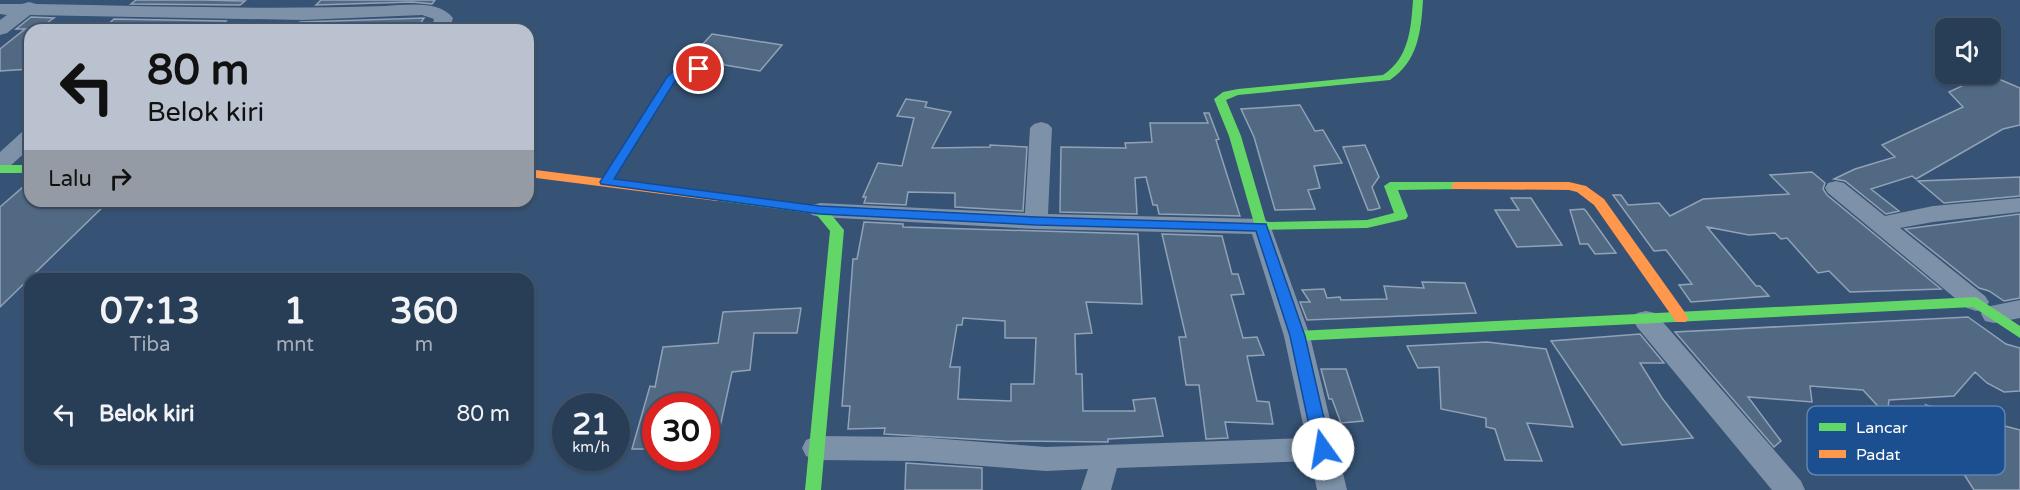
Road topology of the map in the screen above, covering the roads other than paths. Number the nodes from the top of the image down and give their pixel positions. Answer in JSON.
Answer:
{"nodes":[{"id":1,"x":316,"y":0,"type":"edge"},
{"id":2,"x":1418,"y":0,"type":"edge"},
{"id":3,"x":31,"y":5,"type":"edge"},
{"id":4,"x":98,"y":5,"type":"edge"},
{"id":5,"x":177,"y":6,"type":"edge"},
{"id":6,"x":0,"y":9,"type":"edge"},
{"id":7,"x":303,"y":14,"type":"junction"},
{"id":8,"x":157,"y":24,"type":"edge"},
{"id":9,"x":294,"y":24,"type":"edge"},
{"id":10,"x":442,"y":24,"type":"edge"},
{"id":11,"x":0,"y":29,"type":"edge"},
{"id":12,"x":720,"y":66,"type":"dead end"},
{"id":13,"x":1041,"y":128,"type":"dead end"},
{"id":14,"x":24,"y":142,"type":"edge"},
{"id":15,"x":0,"y":163,"type":"edge"},
{"id":16,"x":0,"y":169,"type":"edge"},
{"id":17,"x":24,"y":169,"type":"edge"},
{"id":18,"x":534,"y":174,"type":"edge"},
{"id":19,"x":606,"y":182,"type":"junction"},
{"id":20,"x":1836,"y":188,"type":"dead end"},
{"id":21,"x":2020,"y":206,"type":"edge"},
{"id":22,"x":820,"y":210,"type":"junction"},
{"id":23,"x":1036,"y":221,"type":"junction"},
{"id":24,"x":1881,"y":224,"type":"junction"},
{"id":25,"x":1261,"y":227,"type":"junction"},
{"id":26,"x":1985,"y":308,"type":"junction"},
{"id":27,"x":2020,"y":309,"type":"edge"},
{"id":28,"x":1681,"y":318,"type":"junction"},
{"id":29,"x":1646,"y":320,"type":"junction"},
{"id":30,"x":2020,"y":333,"type":"edge"},
{"id":31,"x":1297,"y":336,"type":"junction"},
{"id":32,"x":816,"y":448,"type":"junction"},
{"id":33,"x":1323,"y":449,"type":"junction"},
{"id":34,"x":1106,"y":457,"type":"junction"},
{"id":35,"x":813,"y":490,"type":"edge"},
{"id":36,"x":1096,"y":490,"type":"edge"},
{"id":37,"x":1332,"y":490,"type":"edge"},
{"id":38,"x":1790,"y":490,"type":"edge"}],
"edges":[{"from":1,"to":7,"type":"street"},
{"from":2,"to":25,"type":"street"},
{"from":3,"to":4,"type":"street"},
{"from":3,"to":6,"type":"street"},
{"from":3,"to":11,"type":"street"},
{"from":4,"to":5,"type":"street"},
{"from":5,"to":7,"type":"street"},
{"from":5,"to":8,"type":"street"},
{"from":7,"to":9,"type":"street"},
{"from":7,"to":10,"type":"street"},
{"from":12,"to":19,"type":"lane"},
{"from":13,"to":23,"type":"street"},
{"from":14,"to":15,"type":"street"},
{"from":16,"to":17,"type":"street"},
{"from":18,"to":19,"type":"street"},
{"from":19,"to":22,"type":"street"},
{"from":20,"to":24,"type":"street"},
{"from":21,"to":24,"type":"street"},
{"from":22,"to":23,"type":"street"},
{"from":22,"to":32,"type":"street"},
{"from":23,"to":25,"type":"street"},
{"from":24,"to":26,"type":"street"},
{"from":25,"to":28,"type":"street"},
{"from":25,"to":31,"type":"street"},
{"from":26,"to":27,"type":"street"},
{"from":26,"to":28,"type":"street"},
{"from":26,"to":30,"type":"street"},
{"from":28,"to":29,"type":"street"},
{"from":29,"to":31,"type":"street"},
{"from":29,"to":38,"type":"street"},
{"from":31,"to":33,"type":"street"},
{"from":32,"to":34,"type":"street"},
{"from":32,"to":35,"type":"street"},
{"from":33,"to":34,"type":"street"},
{"from":33,"to":37,"type":"street"},
{"from":34,"to":36,"type":"street"}]}
